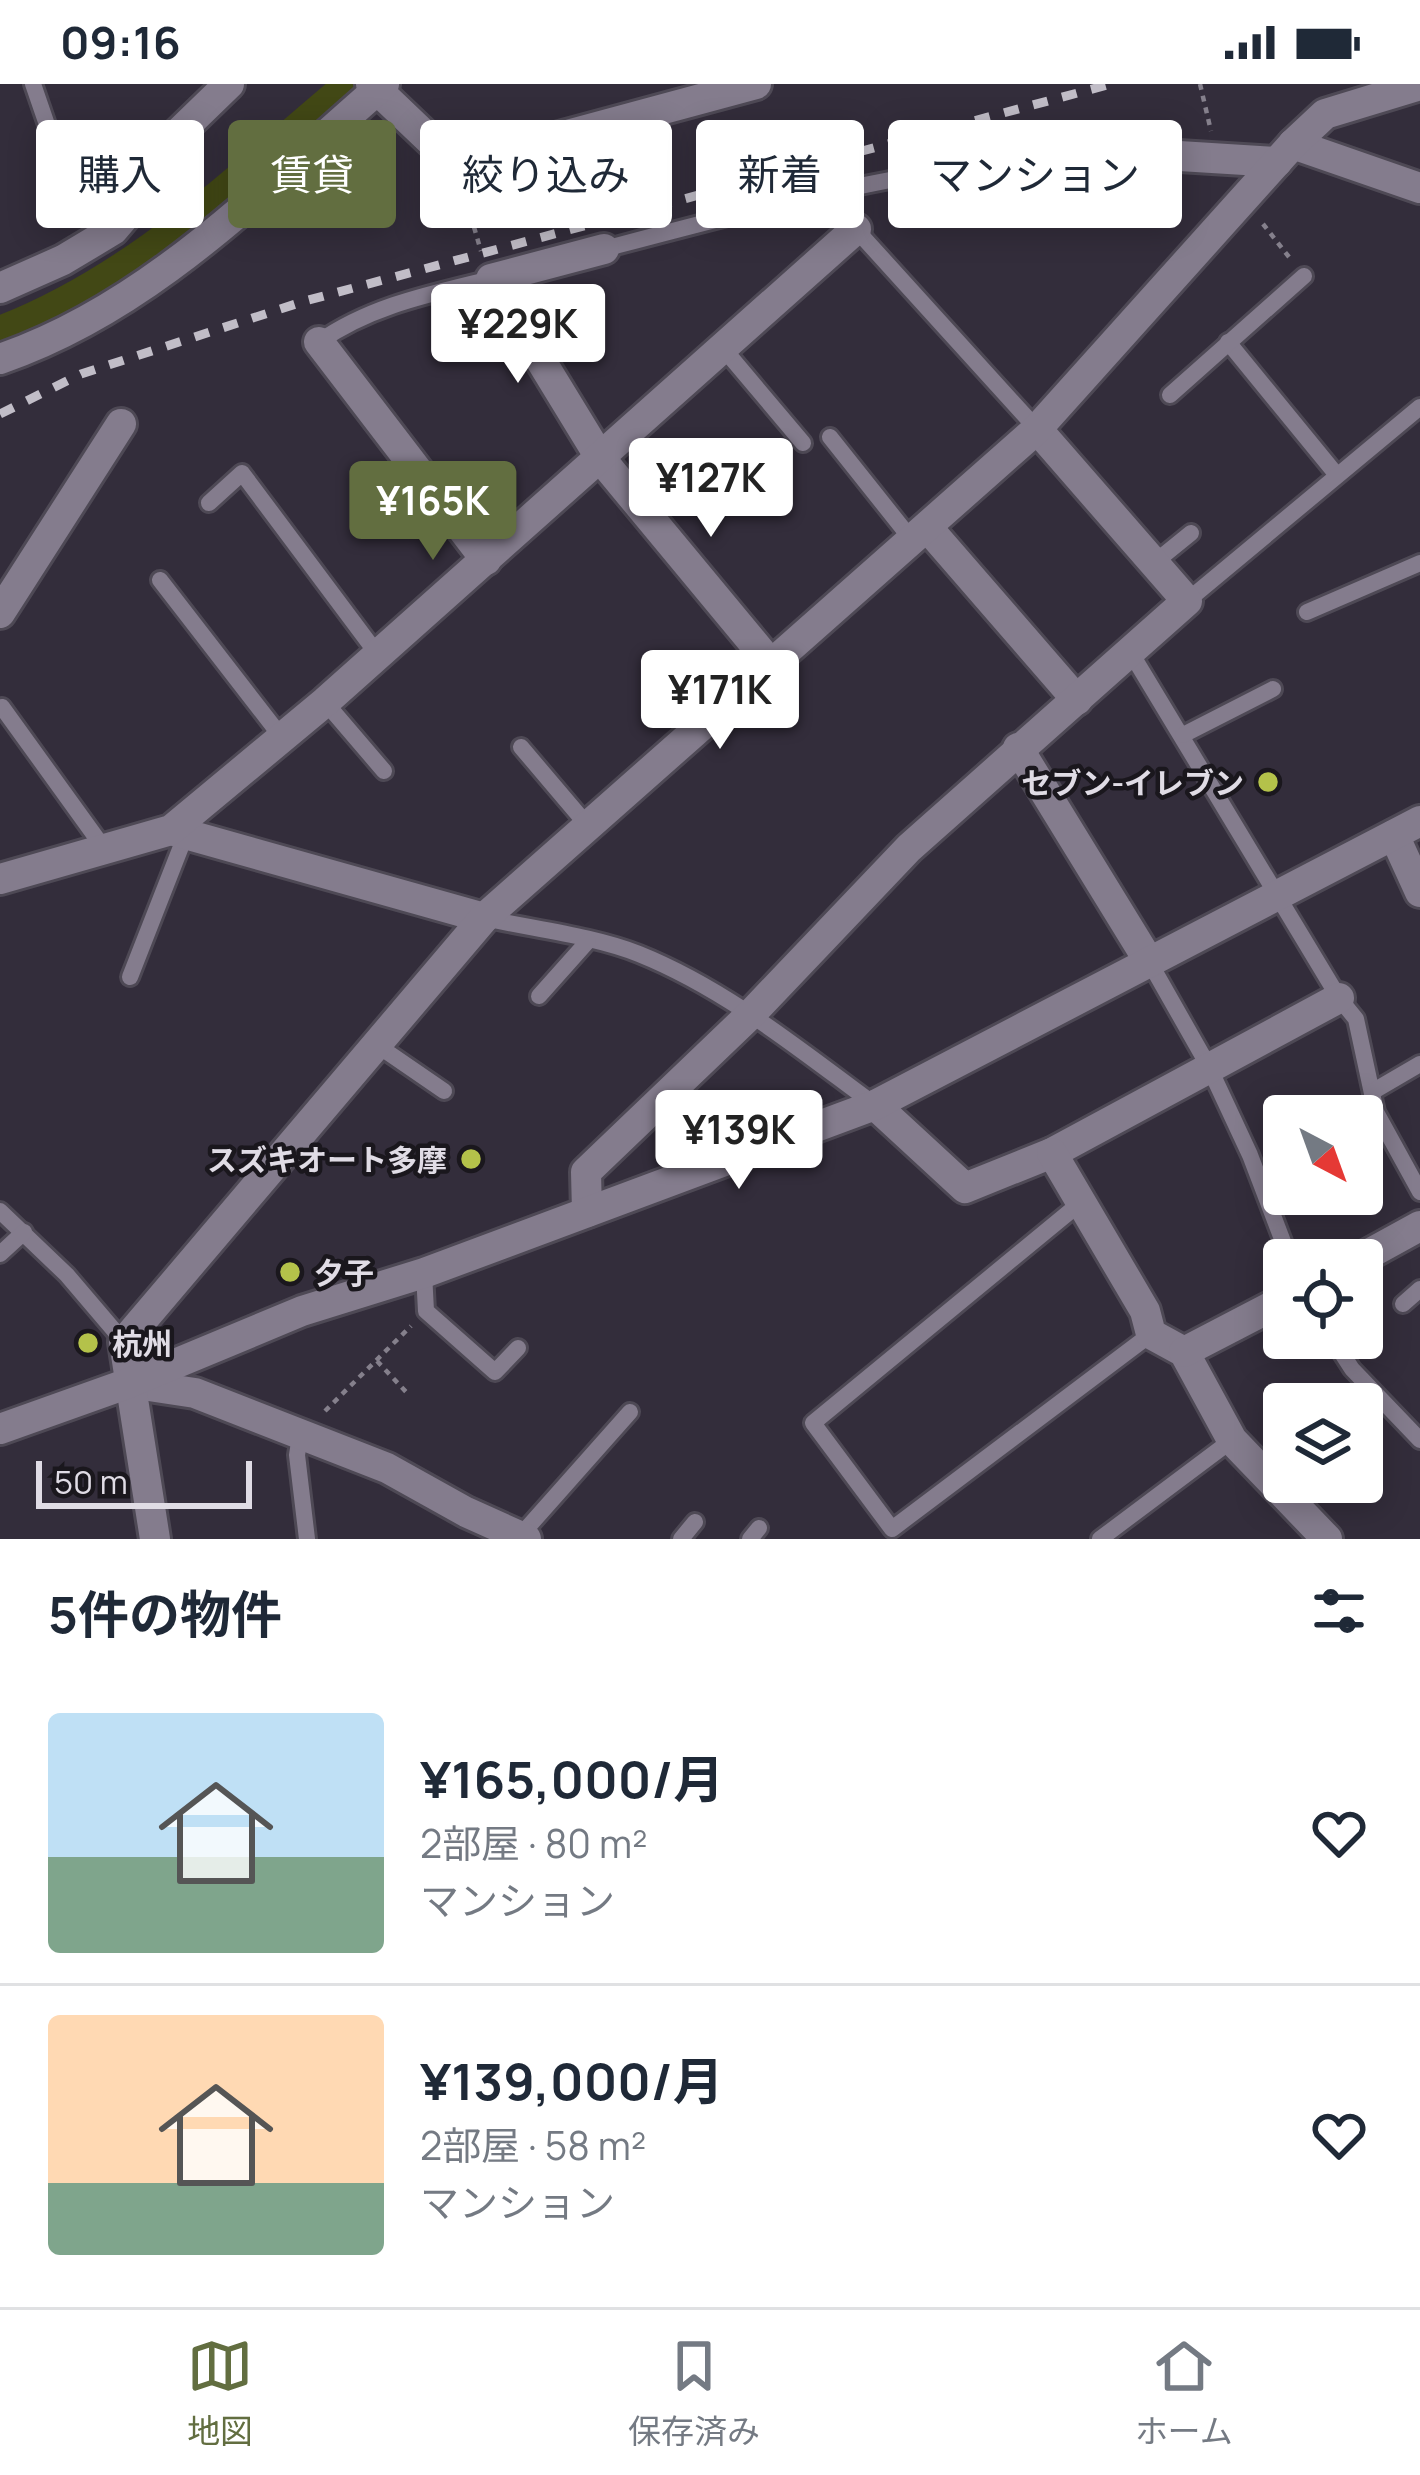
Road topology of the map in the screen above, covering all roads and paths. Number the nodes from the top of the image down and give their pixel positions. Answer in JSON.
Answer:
{"nodes":[{"id":1,"x":33,"y":84,"type":"edge"},
{"id":2,"x":230,"y":84,"type":"edge"},
{"id":3,"x":755,"y":84,"type":"edge"},
{"id":4,"x":1420,"y":85,"type":"edge"},
{"id":5,"x":377,"y":86,"type":"edge"},
{"id":6,"x":45,"y":120,"type":"edge"},
{"id":7,"x":623,"y":120,"type":"edge"},
{"id":8,"x":420,"y":130,"type":"edge"},
{"id":9,"x":1182,"y":152,"type":"edge"},
{"id":10,"x":1285,"y":153,"type":"junction"},
{"id":11,"x":1420,"y":188,"type":"edge"},
{"id":12,"x":1244,"y":200,"type":"junction"},
{"id":13,"x":696,"y":225,"type":"edge"},
{"id":14,"x":474,"y":228,"type":"edge"},
{"id":15,"x":856,"y":230,"type":"joint"},
{"id":16,"x":604,"y":249,"type":"joint"},
{"id":17,"x":1304,"y":276,"type":"joint"},
{"id":18,"x":491,"y":279,"type":"junction"},
{"id":19,"x":0,"y":288,"type":"edge"},
{"id":20,"x":319,"y":342,"type":"joint"},
{"id":21,"x":1228,"y":342,"type":"junction"},
{"id":22,"x":723,"y":348,"type":"junction"},
{"id":23,"x":0,"y":358,"type":"edge"},
{"id":24,"x":1170,"y":395,"type":"dead end"},
{"id":25,"x":1420,"y":407,"type":"edge"},
{"id":26,"x":121,"y":424,"type":"dead end"},
{"id":27,"x":1037,"y":430,"type":"junction"},
{"id":28,"x":830,"y":437,"type":"dead end"},
{"id":29,"x":802,"y":442,"type":"dead end"},
{"id":30,"x":601,"y":459,"type":"junction"},
{"id":31,"x":1336,"y":475,"type":"junction"},
{"id":32,"x":208,"y":502,"type":"dead end"},
{"id":33,"x":1191,"y":533,"type":"dead end"},
{"id":34,"x":920,"y":534,"type":"junction"},
{"id":35,"x":486,"y":560,"type":"junction"},
{"id":36,"x":1154,"y":563,"type":"junction"},
{"id":37,"x":1420,"y":563,"type":"edge"},
{"id":38,"x":160,"y":580,"type":"dead end"},
{"id":39,"x":1187,"y":601,"type":"junction"},
{"id":40,"x":1307,"y":612,"type":"dead end"},
{"id":41,"x":0,"y":613,"type":"edge"},
{"id":42,"x":1131,"y":653,"type":"junction"},
{"id":43,"x":378,"y":655,"type":"junction"},
{"id":44,"x":770,"y":663,"type":"junction"},
{"id":45,"x":1273,"y":689,"type":"dead end"},
{"id":46,"x":1077,"y":700,"type":"junction"},
{"id":47,"x":325,"y":702,"type":"junction"},
{"id":48,"x":2,"y":707,"type":"edge"},
{"id":49,"x":1183,"y":735,"type":"junction"},
{"id":50,"x":283,"y":739,"type":"junction"},
{"id":51,"x":521,"y":747,"type":"dead end"},
{"id":52,"x":1018,"y":748,"type":"junction"},
{"id":53,"x":384,"y":771,"type":"dead end"},
{"id":54,"x":588,"y":826,"type":"junction"},
{"id":55,"x":1407,"y":828,"type":"edge"},
{"id":56,"x":179,"y":832,"type":"junction"},
{"id":57,"x":103,"y":847,"type":"junction"},
{"id":58,"x":0,"y":879,"type":"edge"},
{"id":59,"x":1420,"y":892,"type":"edge"},
{"id":60,"x":1278,"y":896,"type":"junction"},
{"id":61,"x":484,"y":918,"type":"junction"},
{"id":62,"x":588,"y":941,"type":"junction"},
{"id":63,"x":1150,"y":963,"type":"junction"},
{"id":64,"x":130,"y":977,"type":"dead end"},
{"id":65,"x":539,"y":996,"type":"dead end"},
{"id":66,"x":1339,"y":998,"type":"junction"},
{"id":67,"x":751,"y":1014,"type":"junction"},
{"id":68,"x":377,"y":1045,"type":"junction"},
{"id":69,"x":1420,"y":1064,"type":"edge"},
{"id":70,"x":1209,"y":1066,"type":"junction"},
{"id":71,"x":444,"y":1091,"type":"dead end"},
{"id":72,"x":1372,"y":1092,"type":"junction"},
{"id":73,"x":875,"y":1105,"type":"junction"},
{"id":74,"x":1052,"y":1153,"type":"junction"},
{"id":75,"x":1420,"y":1192,"type":"edge"},
{"id":76,"x":1079,"y":1204,"type":"junction"},
{"id":77,"x":0,"y":1211,"type":"edge"},
{"id":78,"x":586,"y":1212,"type":"junction"},
{"id":79,"x":1420,"y":1226,"type":"edge"},
{"id":80,"x":24,"y":1232,"type":"junction"},
{"id":81,"x":1282,"y":1239,"type":"edge"},
{"id":82,"x":1383,"y":1246,"type":"edge"},
{"id":83,"x":0,"y":1254,"type":"edge"},
{"id":84,"x":424,"y":1274,"type":"junction"},
{"id":85,"x":1420,"y":1289,"type":"edge"},
{"id":86,"x":1403,"y":1304,"type":"dead end"},
{"id":87,"x":426,"y":1311,"type":"junction"},
{"id":88,"x":1263,"y":1311,"type":"edge"},
{"id":89,"x":1151,"y":1334,"type":"junction"},
{"id":90,"x":124,"y":1342,"type":"junction"},
{"id":91,"x":518,"y":1348,"type":"dead end"},
{"id":92,"x":1184,"y":1352,"type":"junction"},
{"id":93,"x":1346,"y":1359,"type":"edge"},
{"id":94,"x":377,"y":1361,"type":"junction"},
{"id":95,"x":129,"y":1383,"type":"junction"},
{"id":96,"x":410,"y":1395,"type":"dead end"},
{"id":97,"x":630,"y":1412,"type":"dead end"},
{"id":98,"x":0,"y":1429,"type":"edge"},
{"id":99,"x":300,"y":1436,"type":"junction"},
{"id":100,"x":1232,"y":1440,"type":"junction"},
{"id":101,"x":1420,"y":1440,"type":"edge"},
{"id":102,"x":695,"y":1522,"type":"dead end"},
{"id":103,"x":523,"y":1537,"type":"edge"},
{"id":104,"x":154,"y":1539,"type":"edge"},
{"id":105,"x":307,"y":1539,"type":"edge"},
{"id":106,"x":681,"y":1539,"type":"edge"},
{"id":107,"x":1100,"y":1539,"type":"edge"},
{"id":108,"x":1327,"y":1539,"type":"edge"}],
"edges":[{"from":1,"to":6,"type":"lane"},
{"from":2,"to":19,"type":"street"},
{"from":3,"to":7,"type":"street"},
{"from":4,"to":10,"type":"street"},
{"from":5,"to":8,"type":"street"},
{"from":5,"to":23,"type":"street"},
{"from":9,"to":10,"type":"street"},
{"from":10,"to":11,"type":"street"},
{"from":10,"to":12,"type":"street"},
{"from":12,"to":17,"type":"path"},
{"from":12,"to":27,"type":"street"},
{"from":13,"to":16,"type":"lane"},
{"from":14,"to":18,"type":"path"},
{"from":15,"to":22,"type":"street"},
{"from":15,"to":27,"type":"lane"},
{"from":16,"to":18,"type":"street"},
{"from":17,"to":21,"type":"lane"},
{"from":18,"to":20,"type":"lane"},
{"from":18,"to":30,"type":"street"},
{"from":20,"to":35,"type":"street"},
{"from":21,"to":24,"type":"lane"},
{"from":21,"to":31,"type":"lane"},
{"from":22,"to":29,"type":"lane"},
{"from":22,"to":30,"type":"street"},
{"from":25,"to":31,"type":"lane"},
{"from":26,"to":41,"type":"street"},
{"from":27,"to":34,"type":"street"},
{"from":27,"to":36,"type":"street"},
{"from":28,"to":34,"type":"lane"},
{"from":30,"to":35,"type":"street"},
{"from":30,"to":44,"type":"street"},
{"from":31,"to":39,"type":"lane"},
{"from":32,"to":43,"type":"lane"},
{"from":33,"to":36,"type":"lane"},
{"from":34,"to":44,"type":"street"},
{"from":34,"to":46,"type":"street"},
{"from":35,"to":43,"type":"street"},
{"from":36,"to":39,"type":"street"},
{"from":37,"to":40,"type":"lane"},
{"from":38,"to":50,"type":"lane"},
{"from":39,"to":42,"type":"street"},
{"from":42,"to":46,"type":"street"},
{"from":42,"to":49,"type":"lane"},
{"from":43,"to":47,"type":"street"},
{"from":44,"to":54,"type":"street"},
{"from":45,"to":49,"type":"lane"},
{"from":46,"to":52,"type":"street"},
{"from":47,"to":50,"type":"street"},
{"from":47,"to":53,"type":"lane"},
{"from":48,"to":57,"type":"lane"},
{"from":49,"to":60,"type":"lane"},
{"from":50,"to":56,"type":"street"},
{"from":51,"to":54,"type":"lane"},
{"from":52,"to":63,"type":"street"},
{"from":52,"to":67,"type":"street"},
{"from":54,"to":61,"type":"street"},
{"from":55,"to":59,"type":"street"},
{"from":55,"to":60,"type":"street"},
{"from":56,"to":57,"type":"street"},
{"from":56,"to":61,"type":"street"},
{"from":56,"to":64,"type":"lane"},
{"from":57,"to":58,"type":"street"},
{"from":60,"to":63,"type":"street"},
{"from":60,"to":66,"type":"lane"},
{"from":61,"to":62,"type":"lane"},
{"from":61,"to":68,"type":"street"},
{"from":62,"to":65,"type":"lane"},
{"from":62,"to":67,"type":"lane"},
{"from":63,"to":70,"type":"lane"},
{"from":63,"to":73,"type":"street"},
{"from":66,"to":70,"type":"street"},
{"from":66,"to":72,"type":"lane"},
{"from":67,"to":73,"type":"lane"},
{"from":67,"to":78,"type":"street"},
{"from":68,"to":71,"type":"lane"},
{"from":68,"to":90,"type":"street"},
{"from":69,"to":72,"type":"lane"},
{"from":70,"to":74,"type":"street"},
{"from":70,"to":81,"type":"lane"},
{"from":72,"to":75,"type":"lane"},
{"from":73,"to":74,"type":"street"},
{"from":73,"to":78,"type":"street"},
{"from":74,"to":76,"type":"street"},
{"from":76,"to":89,"type":"street"},
{"from":76,"to":89,"type":"lane"},
{"from":77,"to":80,"type":"lane"},
{"from":78,"to":84,"type":"street"},
{"from":79,"to":82,"type":"street"},
{"from":80,"to":83,"type":"lane"},
{"from":80,"to":90,"type":"lane"},
{"from":84,"to":87,"type":"lane"},
{"from":84,"to":95,"type":"street"},
{"from":85,"to":86,"type":"lane"},
{"from":87,"to":91,"type":"lane"},
{"from":87,"to":94,"type":"path"},
{"from":88,"to":92,"type":"street"},
{"from":89,"to":92,"type":"street"},
{"from":90,"to":95,"type":"street"},
{"from":92,"to":100,"type":"street"},
{"from":93,"to":101,"type":"lane"},
{"from":94,"to":96,"type":"path"},
{"from":94,"to":99,"type":"path"},
{"from":95,"to":98,"type":"street"},
{"from":95,"to":99,"type":"street"},
{"from":95,"to":104,"type":"street"},
{"from":97,"to":103,"type":"lane"},
{"from":99,"to":103,"type":"street"},
{"from":99,"to":105,"type":"lane"},
{"from":100,"to":107,"type":"lane"},
{"from":100,"to":108,"type":"street"},
{"from":102,"to":106,"type":"lane"}]}
